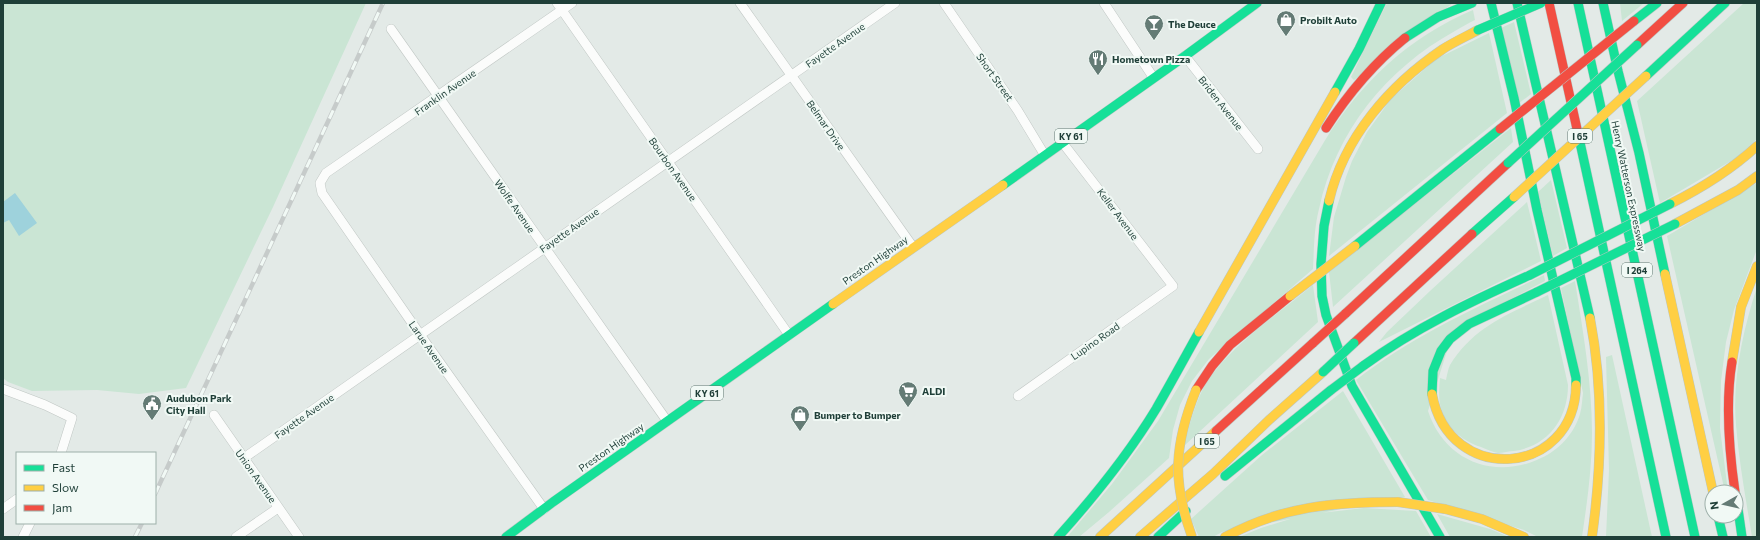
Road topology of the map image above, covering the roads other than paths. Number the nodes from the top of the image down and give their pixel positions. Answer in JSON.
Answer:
{"nodes":[{"id":1,"x":572,"y":3,"type":"edge"},
{"id":2,"x":740,"y":3,"type":"edge"},
{"id":3,"x":895,"y":3,"type":"edge"},
{"id":4,"x":944,"y":3,"type":"edge"},
{"id":5,"x":1104,"y":3,"type":"edge"},
{"id":6,"x":1257,"y":3,"type":"edge"},
{"id":7,"x":1381,"y":3,"type":"edge"},
{"id":8,"x":1472,"y":3,"type":"edge"},
{"id":9,"x":1491,"y":3,"type":"edge"},
{"id":10,"x":1517,"y":3,"type":"edge"},
{"id":11,"x":1541,"y":3,"type":"edge"},
{"id":12,"x":1550,"y":3,"type":"edge"},
{"id":13,"x":1578,"y":3,"type":"edge"},
{"id":14,"x":1603,"y":3,"type":"edge"},
{"id":15,"x":1657,"y":3,"type":"edge"},
{"id":16,"x":1683,"y":3,"type":"edge"},
{"id":17,"x":1725,"y":3,"type":"edge"},
{"id":18,"x":559,"y":7,"type":"edge"},
{"id":19,"x":1616,"y":18,"type":"dead end"},
{"id":20,"x":391,"y":29,"type":"dead end"},
{"id":21,"x":1185,"y":56,"type":"junction"},
{"id":22,"x":791,"y":76,"type":"junction"},
{"id":23,"x":1153,"y":77,"type":"junction"},
{"id":24,"x":1622,"y":89,"type":"junction"},
{"id":25,"x":438,"y":96,"type":"junction"},
{"id":26,"x":1062,"y":142,"type":"junction"},
{"id":27,"x":1757,"y":146,"type":"edge"},
{"id":28,"x":1258,"y":149,"type":"dead end"},
{"id":29,"x":1044,"y":154,"type":"junction"},
{"id":30,"x":668,"y":161,"type":"junction"},
{"id":31,"x":1757,"y":176,"type":"edge"},
{"id":32,"x":320,"y":183,"type":"joint"},
{"id":33,"x":1250,"y":243,"type":"junction"},
{"id":34,"x":913,"y":247,"type":"junction"},
{"id":35,"x":544,"y":248,"type":"junction"},
{"id":36,"x":1757,"y":266,"type":"edge"},
{"id":37,"x":1173,"y":286,"type":"joint"},
{"id":38,"x":420,"y":335,"type":"junction"},
{"id":39,"x":789,"y":335,"type":"junction"},
{"id":40,"x":3,"y":389,"type":"edge"},
{"id":41,"x":1018,"y":396,"type":"dead end"},
{"id":42,"x":214,"y":415,"type":"dead end"},
{"id":43,"x":667,"y":421,"type":"junction"},
{"id":44,"x":61,"y":452,"type":"edge"},
{"id":45,"x":244,"y":458,"type":"junction"},
{"id":46,"x":1216,"y":484,"type":"dead end"},
{"id":47,"x":1711,"y":484,"type":"edge"},
{"id":48,"x":1735,"y":484,"type":"edge"},
{"id":49,"x":1598,"y":497,"type":"junction"},
{"id":50,"x":16,"y":500,"type":"edge"},
{"id":51,"x":1193,"y":505,"type":"dead end"},
{"id":52,"x":278,"y":508,"type":"junction"},
{"id":53,"x":3,"y":509,"type":"edge"},
{"id":54,"x":544,"y":509,"type":"junction"},
{"id":55,"x":30,"y":524,"type":"edge"},
{"id":56,"x":1720,"y":524,"type":"edge"},
{"id":57,"x":1740,"y":524,"type":"edge"},
{"id":58,"x":23,"y":537,"type":"edge"},
{"id":59,"x":236,"y":537,"type":"edge"},
{"id":60,"x":299,"y":537,"type":"edge"},
{"id":61,"x":506,"y":537,"type":"edge"},
{"id":62,"x":1058,"y":537,"type":"edge"},
{"id":63,"x":1100,"y":537,"type":"edge"},
{"id":64,"x":1140,"y":537,"type":"edge"},
{"id":65,"x":1158,"y":537,"type":"edge"},
{"id":66,"x":1192,"y":537,"type":"edge"},
{"id":67,"x":1225,"y":537,"type":"edge"},
{"id":68,"x":1440,"y":537,"type":"edge"},
{"id":69,"x":1524,"y":537,"type":"edge"},
{"id":70,"x":1592,"y":537,"type":"edge"},
{"id":71,"x":1601,"y":537,"type":"edge"},
{"id":72,"x":1666,"y":537,"type":"edge"},
{"id":73,"x":1695,"y":537,"type":"edge"},
{"id":74,"x":1723,"y":537,"type":"edge"},
{"id":75,"x":1742,"y":537,"type":"edge"}],
"edges":[{"from":1,"to":18,"type":"street","name":"Franklin Avenue"},
{"from":2,"to":22,"type":"street","name":"Belmar Drive"},
{"from":3,"to":22,"type":"street","name":"Fayette Avenue"},
{"from":4,"to":29,"type":"street","name":"Short Street"},
{"from":5,"to":23,"type":"street"},
{"from":6,"to":21,"type":"main road","name":"Preston Highway","number":"KY 61"},
{"from":7,"to":33,"type":"main road"},
{"from":8,"to":33,"type":"main road"},
{"from":9,"to":31,"type":"main road","bridge":true},
{"from":10,"to":49,"type":"main road"},
{"from":11,"to":68,"type":"main road","bridge":true},
{"from":12,"to":72,"type":"main road","number":"I 264"},
{"from":13,"to":73,"type":"main road","name":"Henry Watterson Expressway","number":"I 264"},
{"from":14,"to":24,"type":"main road"},
{"from":15,"to":66,"type":"main road","bridge":true},
{"from":16,"to":63,"type":"main road","number":"I 65","bridge":true},
{"from":17,"to":64,"type":"main road","number":"I 65","bridge":true},
{"from":18,"to":25,"type":"street","name":"Franklin Avenue"},
{"from":18,"to":30,"type":"street","name":"Bourbon Avenue"},
{"from":19,"to":24,"type":"main road"},
{"from":20,"to":25,"type":"street","name":"Wolfe Avenue"},
{"from":21,"to":23,"type":"main road","name":"Preston Highway","number":"KY 61"},
{"from":21,"to":28,"type":"street","name":"Briden Avenue"},
{"from":22,"to":30,"type":"street","name":"Fayette Avenue"},
{"from":22,"to":34,"type":"street","name":"Belmar Drive"},
{"from":23,"to":26,"type":"main road","name":"Preston Highway","number":"KY 61"},
{"from":24,"to":47,"type":"main road"},
{"from":25,"to":32,"type":"street","name":"Franklin Avenue"},
{"from":25,"to":35,"type":"street","name":"Wolfe Avenue"},
{"from":26,"to":29,"type":"main road","name":"Preston Highway","number":"KY 61"},
{"from":26,"to":37,"type":"street","name":"Keller Avenue"},
{"from":27,"to":46,"type":"main road","bridge":true},
{"from":29,"to":34,"type":"main road","name":"Preston Highway","number":"KY 61"},
{"from":30,"to":35,"type":"street","name":"Fayette Avenue"},
{"from":30,"to":39,"type":"street","name":"Bourbon Avenue"},
{"from":32,"to":38,"type":"street","name":"Larue Avenue"},
{"from":33,"to":62,"type":"main road"},
{"from":34,"to":39,"type":"main road","name":"Preston Highway","number":"KY 61"},
{"from":35,"to":38,"type":"street","name":"Fayette Avenue"},
{"from":35,"to":43,"type":"street","name":"Wolfe Avenue"},
{"from":36,"to":48,"type":"main road"},
{"from":37,"to":41,"type":"street","name":"Lupino Road"},
{"from":38,"to":45,"type":"street","name":"Fayette Avenue"},
{"from":38,"to":54,"type":"street","name":"Larue Avenue"},
{"from":39,"to":43,"type":"main road","name":"Preston Highway","number":"KY 61"},
{"from":40,"to":44,"type":"street"},
{"from":42,"to":45,"type":"street","name":"Union Avenue"},
{"from":43,"to":54,"type":"main road","name":"Preston Highway","number":"KY 61"},
{"from":45,"to":52,"type":"street","name":"Union Avenue"},
{"from":49,"to":70,"type":"main road"},
{"from":49,"to":71,"type":"main road"},
{"from":50,"to":53,"type":"street"},
{"from":51,"to":65,"type":"main road"},
{"from":52,"to":59,"type":"street"},
{"from":52,"to":60,"type":"street","name":"Union Avenue"},
{"from":54,"to":61,"type":"main road","name":"Preston Highway","number":"KY 61"},
{"from":55,"to":58,"type":"street"},
{"from":56,"to":74,"type":"main road"},
{"from":57,"to":75,"type":"main road"},
{"from":67,"to":69,"type":"main road","bridge":true}]}
